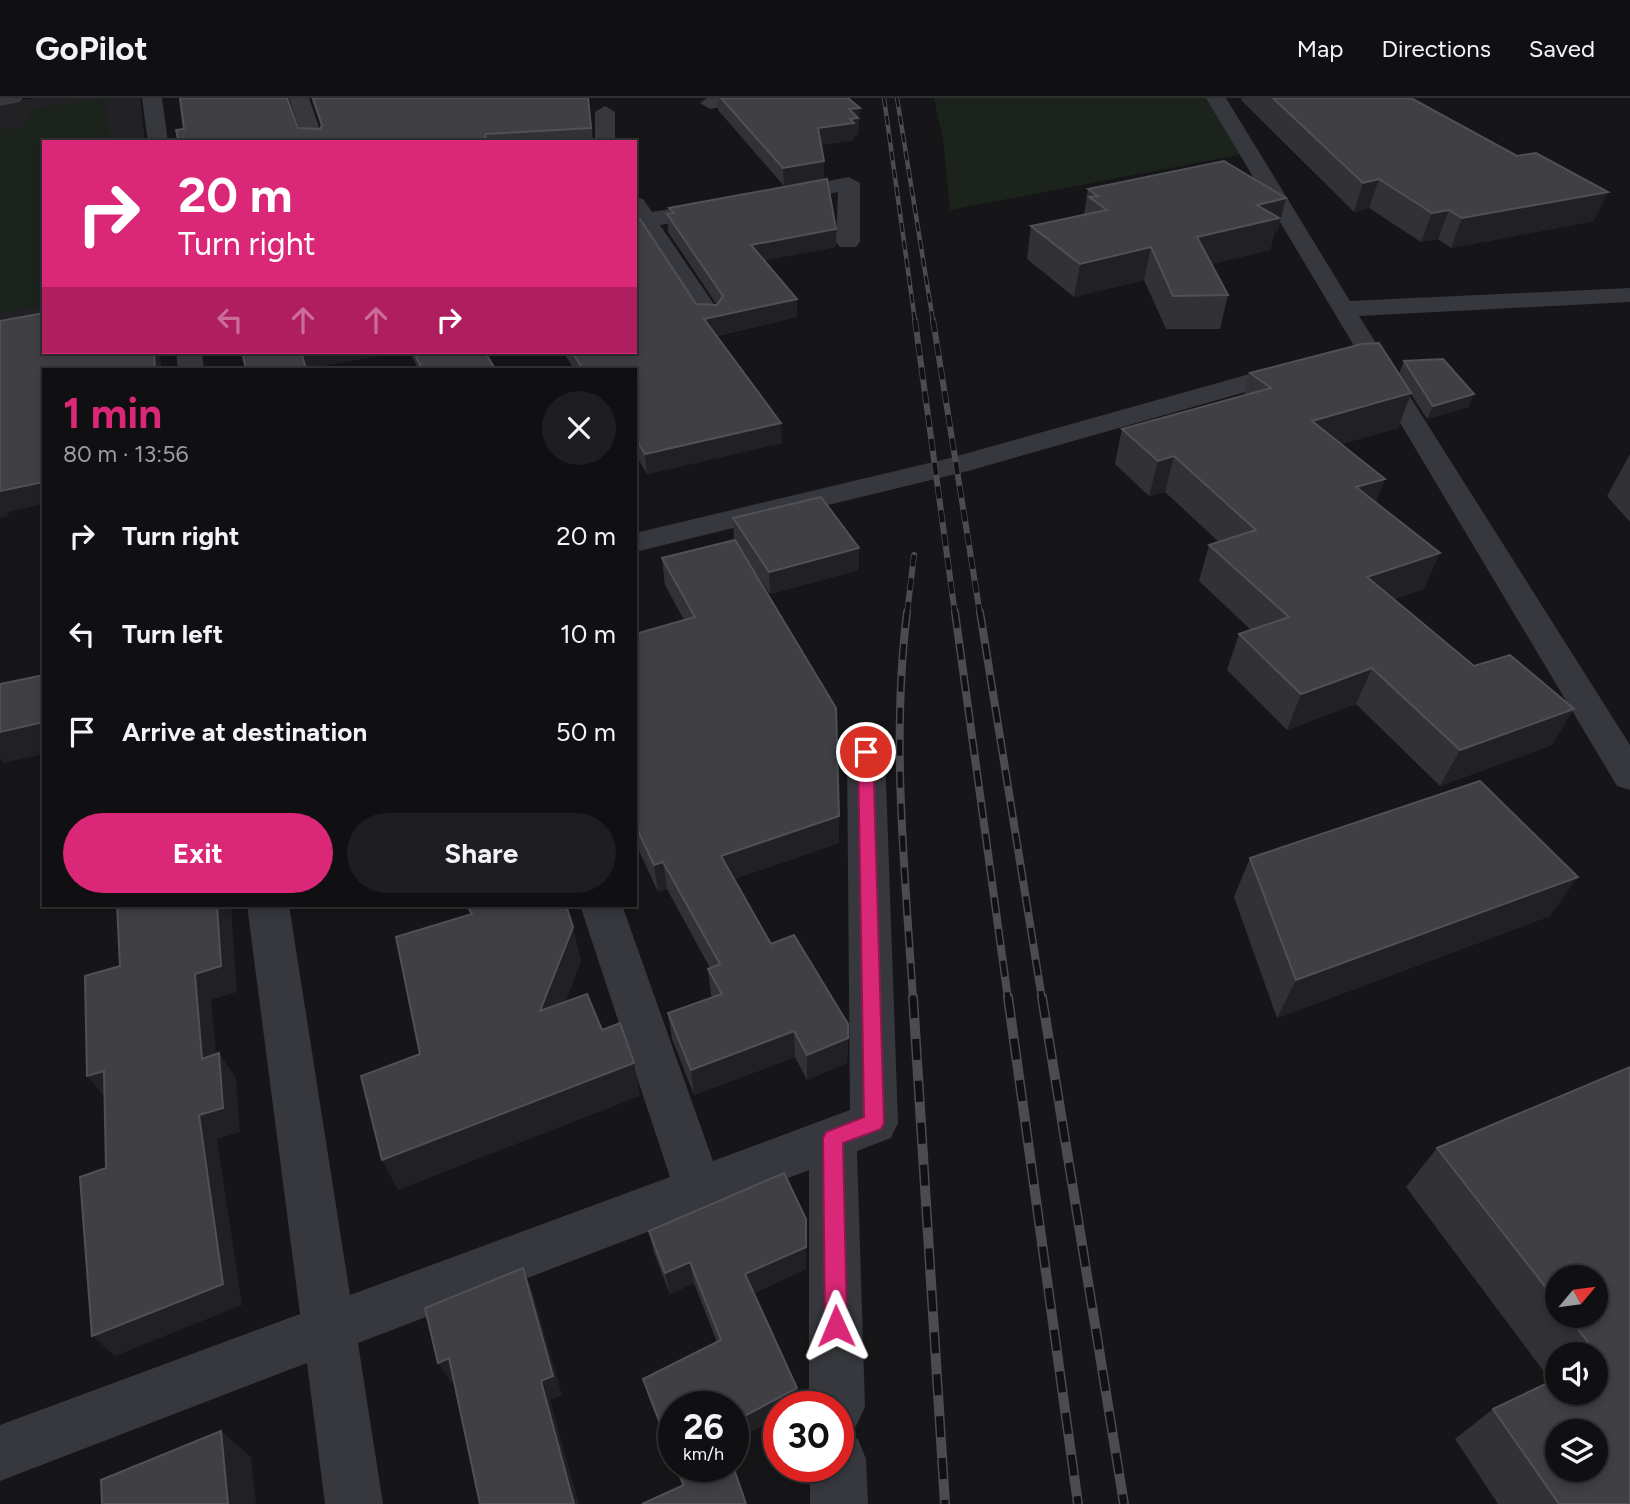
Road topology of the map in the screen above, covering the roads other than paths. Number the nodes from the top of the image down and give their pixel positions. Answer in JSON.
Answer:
{"nodes":[{"id":1,"x":13,"y":98,"type":"edge"},
{"id":2,"x":152,"y":98,"type":"edge"},
{"id":3,"x":299,"y":98,"type":"edge"},
{"id":4,"x":738,"y":98,"type":"edge"},
{"id":5,"x":1216,"y":98,"type":"edge"},
{"id":6,"x":0,"y":100,"type":"edge"},
{"id":7,"x":710,"y":103,"type":"dead end"},
{"id":8,"x":605,"y":112,"type":"dead end"},
{"id":9,"x":158,"y":140,"type":"edge"},
{"id":10,"x":313,"y":140,"type":"edge"},
{"id":11,"x":605,"y":140,"type":"edge"},
{"id":12,"x":639,"y":215,"type":"edge"},
{"id":13,"x":848,"y":242,"type":"dead end"},
{"id":14,"x":1630,"y":295,"type":"edge"},
{"id":15,"x":1342,"y":309,"type":"junction"},
{"id":16,"x":709,"y":316,"type":"edge"},
{"id":17,"x":1346,"y":355,"type":"junction"},
{"id":18,"x":637,"y":543,"type":"edge"},
{"id":19,"x":1618,"y":736,"type":"edge"},
{"id":20,"x":866,"y":752,"type":"dead end"},
{"id":21,"x":1630,"y":776,"type":"edge"},
{"id":22,"x":268,"y":907,"type":"edge"},
{"id":23,"x":602,"y":907,"type":"edge"},
{"id":24,"x":833,"y":1138,"type":"junction"},
{"id":25,"x":698,"y":1189,"type":"junction"},
{"id":26,"x":329,"y":1329,"type":"junction"},
{"id":27,"x":837,"y":1391,"type":"edge"},
{"id":28,"x":0,"y":1453,"type":"edge"},
{"id":29,"x":839,"y":1482,"type":"edge"},
{"id":30,"x":354,"y":1504,"type":"edge"},
{"id":31,"x":839,"y":1504,"type":"edge"}],
"edges":[{"from":1,"to":6,"type":"street"},
{"from":2,"to":9,"type":"street"},
{"from":3,"to":10,"type":"street"},
{"from":4,"to":7,"type":"street"},
{"from":5,"to":15,"type":"street"},
{"from":8,"to":11,"type":"street"},
{"from":12,"to":13,"type":"street"},
{"from":12,"to":16,"type":"street"},
{"from":14,"to":15,"type":"street"},
{"from":15,"to":17,"type":"street"},
{"from":17,"to":18,"type":"street"},
{"from":17,"to":19,"type":"street"},
{"from":19,"to":21,"type":"street"},
{"from":20,"to":24,"type":"street"},
{"from":22,"to":26,"type":"street"},
{"from":23,"to":25,"type":"street"},
{"from":24,"to":25,"type":"street"},
{"from":24,"to":27,"type":"street"},
{"from":25,"to":26,"type":"street"},
{"from":26,"to":28,"type":"street"},
{"from":26,"to":30,"type":"street"},
{"from":29,"to":31,"type":"street"}]}
